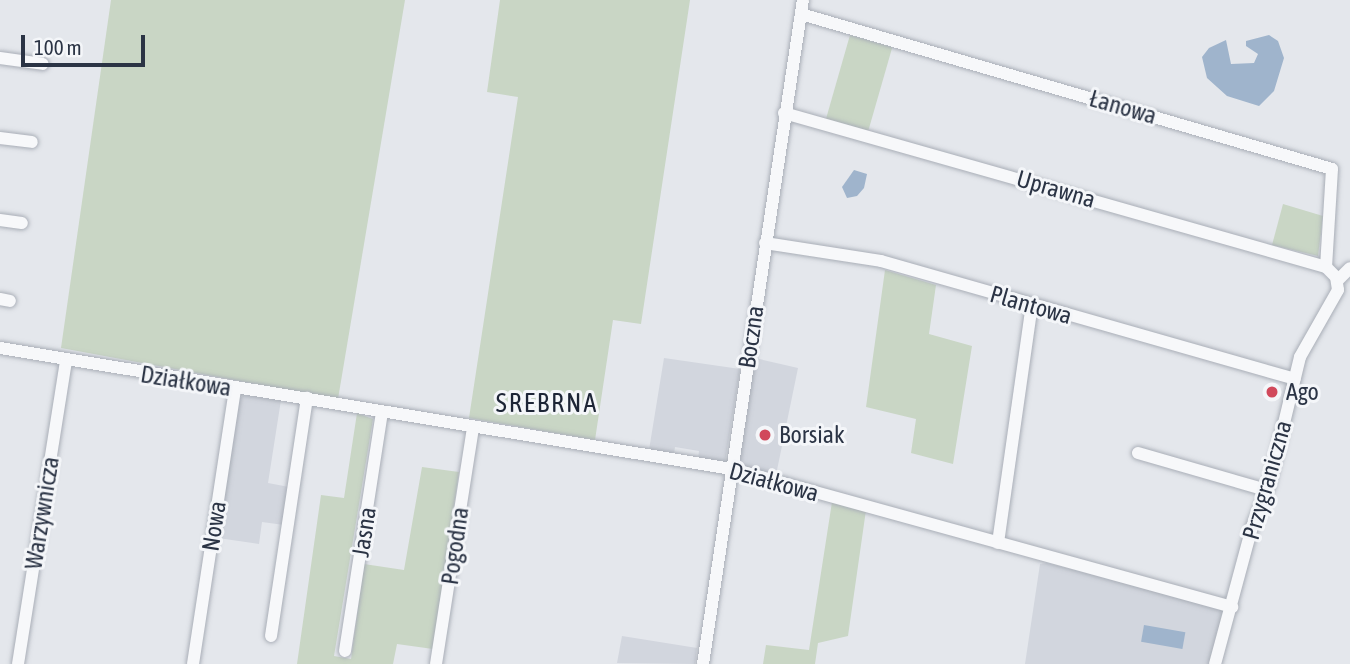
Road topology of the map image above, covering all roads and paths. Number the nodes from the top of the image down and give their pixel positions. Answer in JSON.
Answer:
{"nodes":[{"id":1,"x":802,"y":8,"type":"edge"},
{"id":2,"x":0,"y":58,"type":"edge"},
{"id":3,"x":43,"y":64,"type":"dead end"},
{"id":4,"x":784,"y":113,"type":"junction"},
{"id":5,"x":0,"y":138,"type":"edge"},
{"id":6,"x":32,"y":142,"type":"dead end"},
{"id":7,"x":0,"y":220,"type":"edge"},
{"id":8,"x":22,"y":223,"type":"dead end"},
{"id":9,"x":765,"y":243,"type":"junction"},
{"id":10,"x":1326,"y":267,"type":"junction"},
{"id":11,"x":1350,"y":268,"type":"edge"},
{"id":12,"x":1337,"y":281,"type":"junction"},
{"id":13,"x":1032,"y":305,"type":"junction"},
{"id":14,"x":0,"y":348,"type":"edge"},
{"id":15,"x":66,"y":362,"type":"junction"},
{"id":16,"x":1294,"y":379,"type":"junction"},
{"id":17,"x":236,"y":388,"type":"junction"},
{"id":18,"x":307,"y":398,"type":"junction"},
{"id":19,"x":382,"y":413,"type":"junction"},
{"id":20,"x":473,"y":428,"type":"junction"},
{"id":21,"x":1138,"y":453,"type":"dead end"},
{"id":22,"x":732,"y":469,"type":"junction"},
{"id":23,"x":1266,"y":490,"type":"junction"},
{"id":24,"x":998,"y":543,"type":"junction"},
{"id":25,"x":1232,"y":607,"type":"junction"},
{"id":26,"x":271,"y":636,"type":"dead end"},
{"id":27,"x":345,"y":651,"type":"dead end"},
{"id":28,"x":18,"y":664,"type":"edge"},
{"id":29,"x":192,"y":664,"type":"edge"},
{"id":30,"x":436,"y":664,"type":"edge"},
{"id":31,"x":703,"y":664,"type":"edge"},
{"id":32,"x":1215,"y":664,"type":"edge"}],
"edges":[{"from":1,"to":4,"type":"street","name":"Boczna"},
{"from":1,"to":10,"type":"street","name":"Łanowa"},
{"from":2,"to":3,"type":"street"},
{"from":4,"to":9,"type":"street","name":"Boczna"},
{"from":4,"to":10,"type":"street","name":"Uprawna"},
{"from":5,"to":6,"type":"street"},
{"from":7,"to":8,"type":"street"},
{"from":9,"to":13,"type":"street","name":"Plantowa"},
{"from":9,"to":22,"type":"street","name":"Boczna"},
{"from":10,"to":12,"type":"street"},
{"from":11,"to":12,"type":"street","name":"Przygraniczna"},
{"from":12,"to":16,"type":"street","name":"Przygraniczna"},
{"from":13,"to":16,"type":"street","name":"Plantowa"},
{"from":13,"to":24,"type":"street"},
{"from":14,"to":15,"type":"street","name":"Działkowa"},
{"from":15,"to":17,"type":"street","name":"Działkowa"},
{"from":15,"to":28,"type":"street","name":"Warzywnicza"},
{"from":16,"to":23,"type":"street","name":"Przygraniczna"},
{"from":17,"to":18,"type":"street","name":"Działkowa"},
{"from":17,"to":29,"type":"street","name":"Nowa"},
{"from":18,"to":19,"type":"street","name":"Działkowa"},
{"from":18,"to":26,"type":"street"},
{"from":19,"to":20,"type":"street","name":"Działkowa"},
{"from":19,"to":27,"type":"street","name":"Jasna"},
{"from":20,"to":22,"type":"street","name":"Działkowa"},
{"from":20,"to":30,"type":"street","name":"Pogodna"},
{"from":21,"to":23,"type":"street"},
{"from":22,"to":24,"type":"street","name":"Działkowa"},
{"from":22,"to":31,"type":"street","name":"Boczna"},
{"from":23,"to":25,"type":"street","name":"Przygraniczna"},
{"from":24,"to":25,"type":"street","name":"Działkowa"},
{"from":25,"to":32,"type":"street","name":"Przygraniczna"}]}
